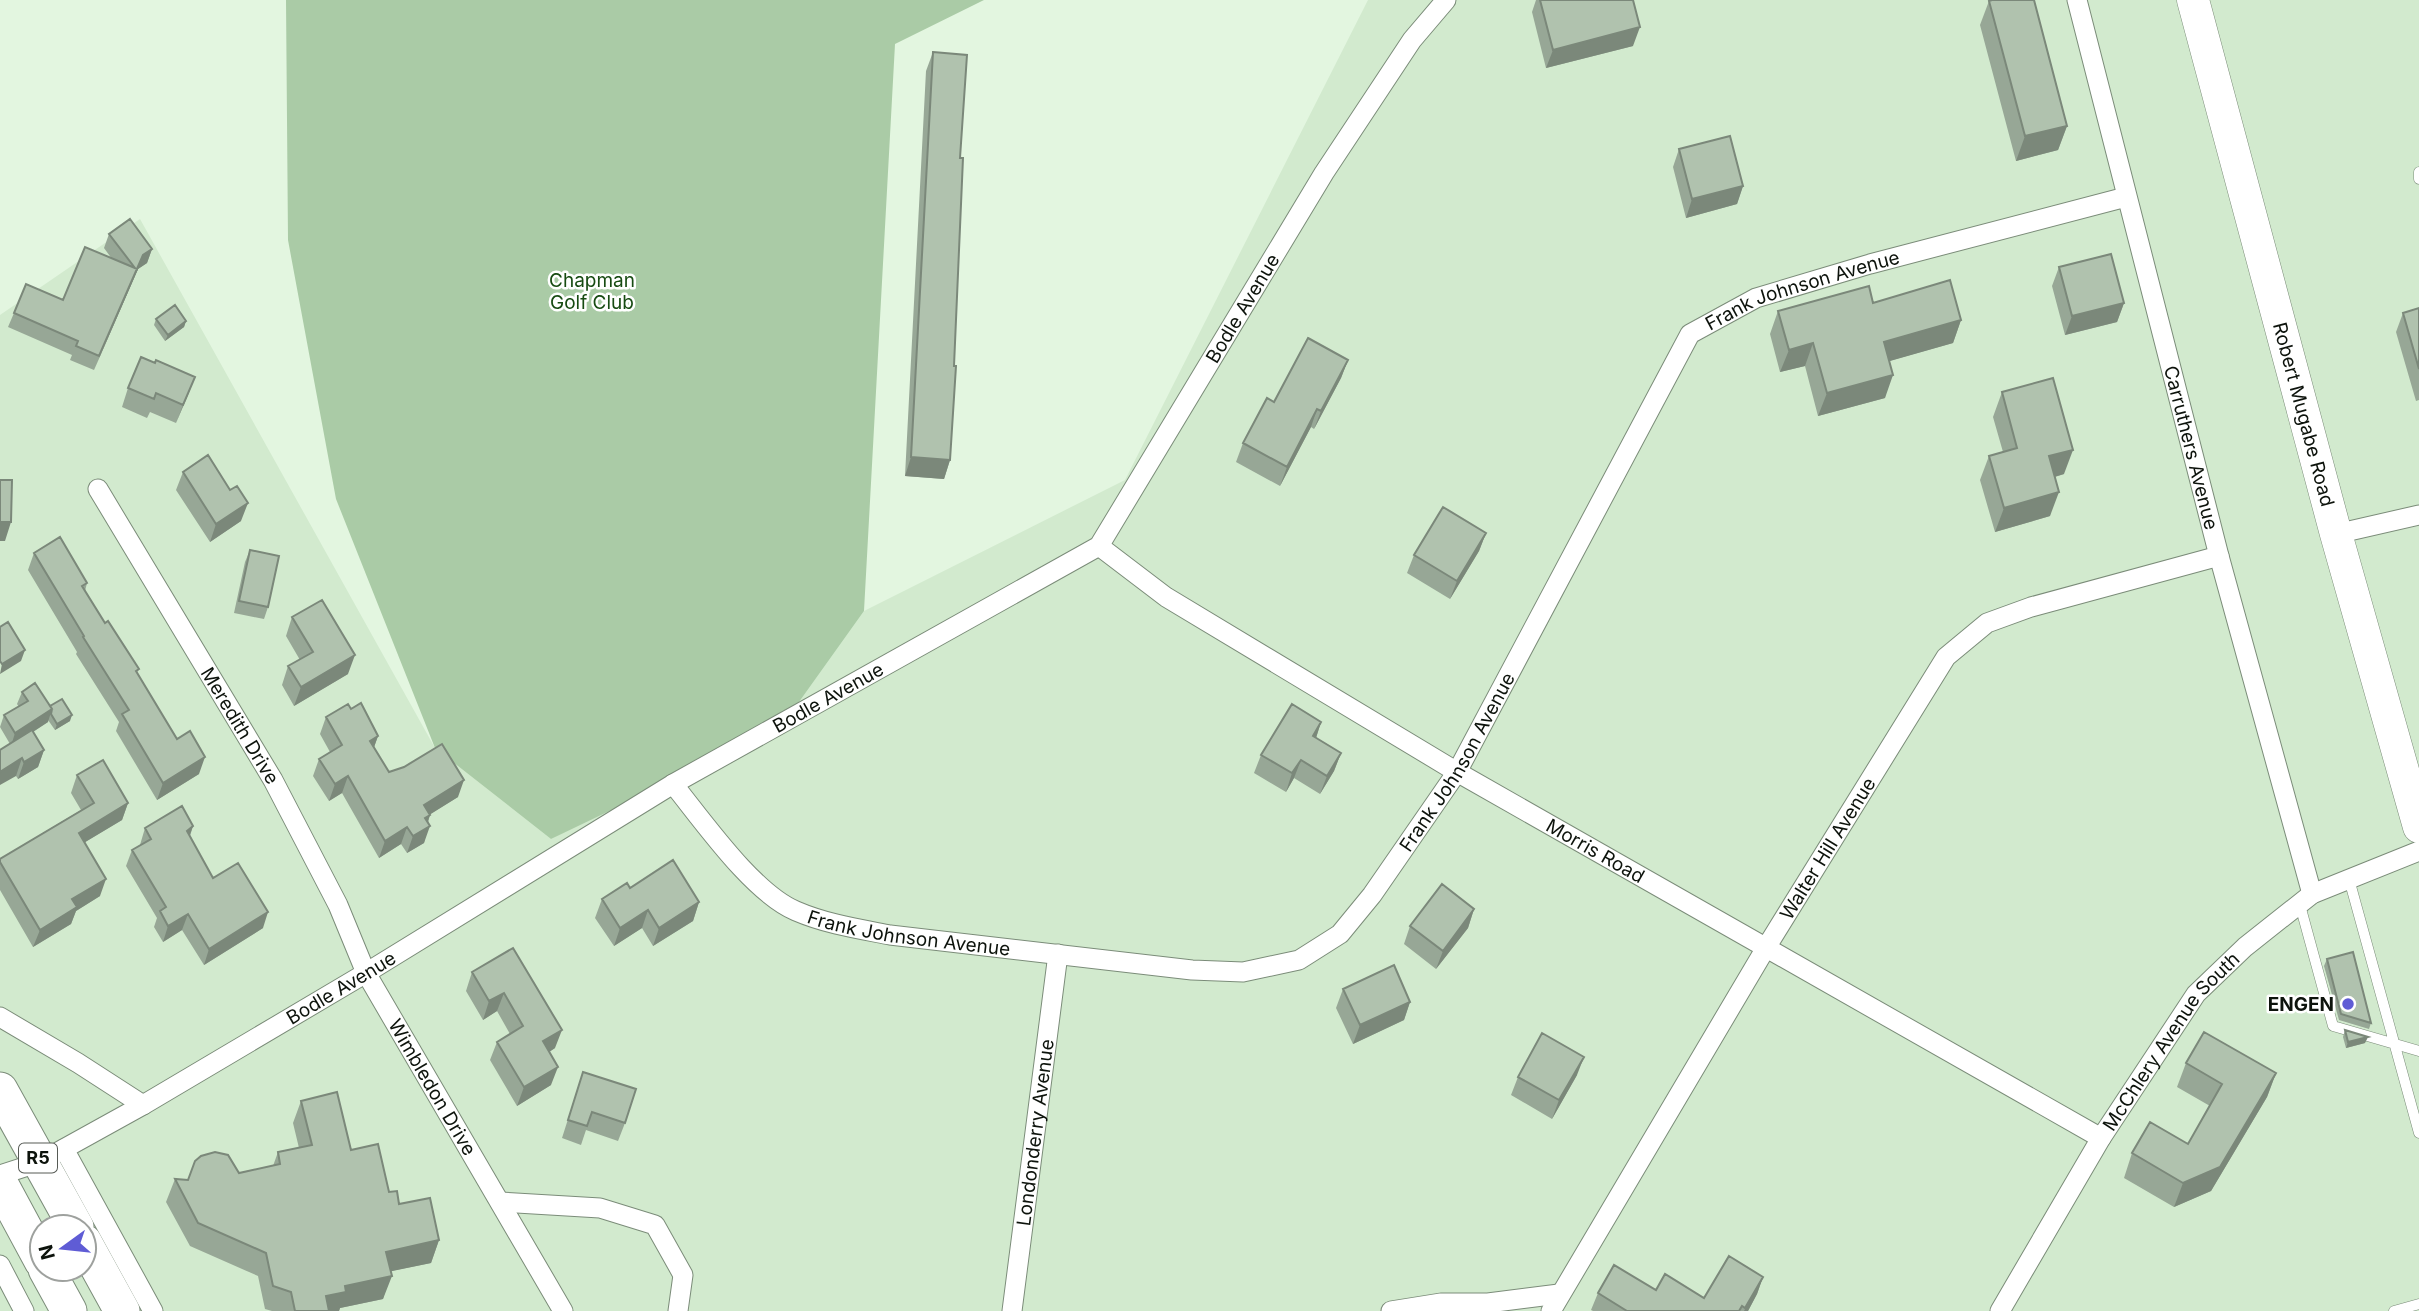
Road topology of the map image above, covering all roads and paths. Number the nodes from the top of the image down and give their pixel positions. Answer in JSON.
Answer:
{"nodes":[{"id":1,"x":1446,"y":0,"type":"edge"},
{"id":2,"x":2077,"y":0,"type":"edge"},
{"id":3,"x":2193,"y":0,"type":"edge"},
{"id":4,"x":2419,"y":172,"type":"edge"},
{"id":5,"x":2419,"y":179,"type":"edge"},
{"id":6,"x":2126,"y":197,"type":"junction"},
{"id":7,"x":98,"y":489,"type":"dead end"},
{"id":8,"x":2419,"y":515,"type":"edge"},
{"id":9,"x":2336,"y":534,"type":"junction"},
{"id":10,"x":1099,"y":546,"type":"junction"},
{"id":11,"x":2220,"y":556,"type":"junction"},
{"id":12,"x":1457,"y":772,"type":"junction"},
{"id":13,"x":673,"y":784,"type":"junction"},
{"id":14,"x":2419,"y":827,"type":"edge"},
{"id":15,"x":2419,"y":851,"type":"edge"},
{"id":16,"x":2349,"y":879,"type":"junction"},
{"id":17,"x":2306,"y":900,"type":"junction"},
{"id":18,"x":1767,"y":946,"type":"junction"},
{"id":19,"x":1058,"y":954,"type":"junction"},
{"id":20,"x":366,"y":972,"type":"junction"},
{"id":21,"x":0,"y":1017,"type":"edge"},
{"id":22,"x":2395,"y":1045,"type":"junction"},
{"id":23,"x":2419,"y":1051,"type":"edge"},
{"id":24,"x":0,"y":1090,"type":"edge"},
{"id":25,"x":143,"y":1105,"type":"junction"},
{"id":26,"x":2419,"y":1133,"type":"edge"},
{"id":27,"x":2101,"y":1138,"type":"junction"},
{"id":28,"x":52,"y":1155,"type":"junction"},
{"id":29,"x":0,"y":1175,"type":"edge"},
{"id":30,"x":0,"y":1183,"type":"edge"},
{"id":31,"x":500,"y":1202,"type":"junction"},
{"id":32,"x":71,"y":1213,"type":"edge"},
{"id":33,"x":28,"y":1235,"type":"edge"},
{"id":34,"x":0,"y":1265,"type":"edge"},
{"id":35,"x":98,"y":1267,"type":"edge"},
{"id":36,"x":54,"y":1283,"type":"edge"},
{"id":37,"x":1555,"y":1303,"type":"edge"},
{"id":38,"x":2419,"y":1304,"type":"edge"},
{"id":39,"x":24,"y":1311,"type":"edge"},
{"id":40,"x":69,"y":1311,"type":"edge"},
{"id":41,"x":122,"y":1311,"type":"edge"},
{"id":42,"x":153,"y":1311,"type":"edge"},
{"id":43,"x":563,"y":1311,"type":"edge"},
{"id":44,"x":678,"y":1311,"type":"edge"},
{"id":45,"x":1012,"y":1311,"type":"edge"},
{"id":46,"x":1391,"y":1311,"type":"edge"},
{"id":47,"x":2000,"y":1311,"type":"edge"},
{"id":48,"x":2393,"y":1311,"type":"edge"}],
"edges":[{"from":1,"to":10,"type":"street","name":"Bodle Avenue"},
{"from":2,"to":6,"type":"street","name":"Carruthers Avenue"},
{"from":3,"to":9,"type":"main road","name":"Robert Mugabe Road"},
{"from":4,"to":5,"type":"lane"},
{"from":6,"to":11,"type":"street","name":"Carruthers Avenue"},
{"from":6,"to":12,"type":"street","name":"Frank Johnson Avenue"},
{"from":7,"to":20,"type":"street","name":"Meredith Drive"},
{"from":8,"to":9,"type":"street"},
{"from":9,"to":14,"type":"main road","name":"Robert Mugabe Road"},
{"from":10,"to":12,"type":"street","name":"Morris Road"},
{"from":10,"to":13,"type":"street","name":"Bodle Avenue"},
{"from":11,"to":17,"type":"street","name":"Carruthers Avenue"},
{"from":11,"to":18,"type":"street","name":"Walter Hill Avenue"},
{"from":12,"to":18,"type":"street","name":"Morris Road"},
{"from":12,"to":19,"type":"street","name":"Frank Johnson Avenue"},
{"from":13,"to":19,"type":"street","name":"Frank Johnson Avenue"},
{"from":13,"to":20,"type":"street","name":"Bodle Avenue"},
{"from":15,"to":16,"type":"street","name":"McChlery Avenue South"},
{"from":16,"to":17,"type":"street","name":"McChlery Avenue South"},
{"from":16,"to":22,"type":"lane"},
{"from":17,"to":22,"type":"lane"},
{"from":17,"to":27,"type":"street","name":"McChlery Avenue South"},
{"from":18,"to":27,"type":"street","name":"Morris Road"},
{"from":18,"to":37,"type":"street","name":"Walter Hill Avenue"},
{"from":19,"to":45,"type":"street","name":"Londonderry Avenue"},
{"from":20,"to":25,"type":"street","name":"Bodle Avenue"},
{"from":20,"to":31,"type":"street","name":"Wimbledon Drive"},
{"from":21,"to":25,"type":"street"},
{"from":22,"to":23,"type":"lane"},
{"from":22,"to":26,"type":"lane"},
{"from":24,"to":28,"type":"highway","number":"R5"},
{"from":25,"to":28,"type":"street","name":"Bodle Avenue"},
{"from":27,"to":47,"type":"street","name":"McChlery Avenue South"},
{"from":28,"to":29,"type":"street","name":"Bodle Avenue"},
{"from":28,"to":32,"type":"highway","number":"R5"},
{"from":28,"to":42,"type":"street"},
{"from":30,"to":33,"type":"highway","number":"R5"},
{"from":31,"to":43,"type":"street","name":"Wimbledon Drive"},
{"from":31,"to":44,"type":"street"},
{"from":34,"to":39,"type":"street"},
{"from":35,"to":41,"type":"highway"},
{"from":36,"to":40,"type":"highway"},
{"from":37,"to":46,"type":"street","name":"Walter Hill Avenue"},
{"from":38,"to":48,"type":"lane"}]}
